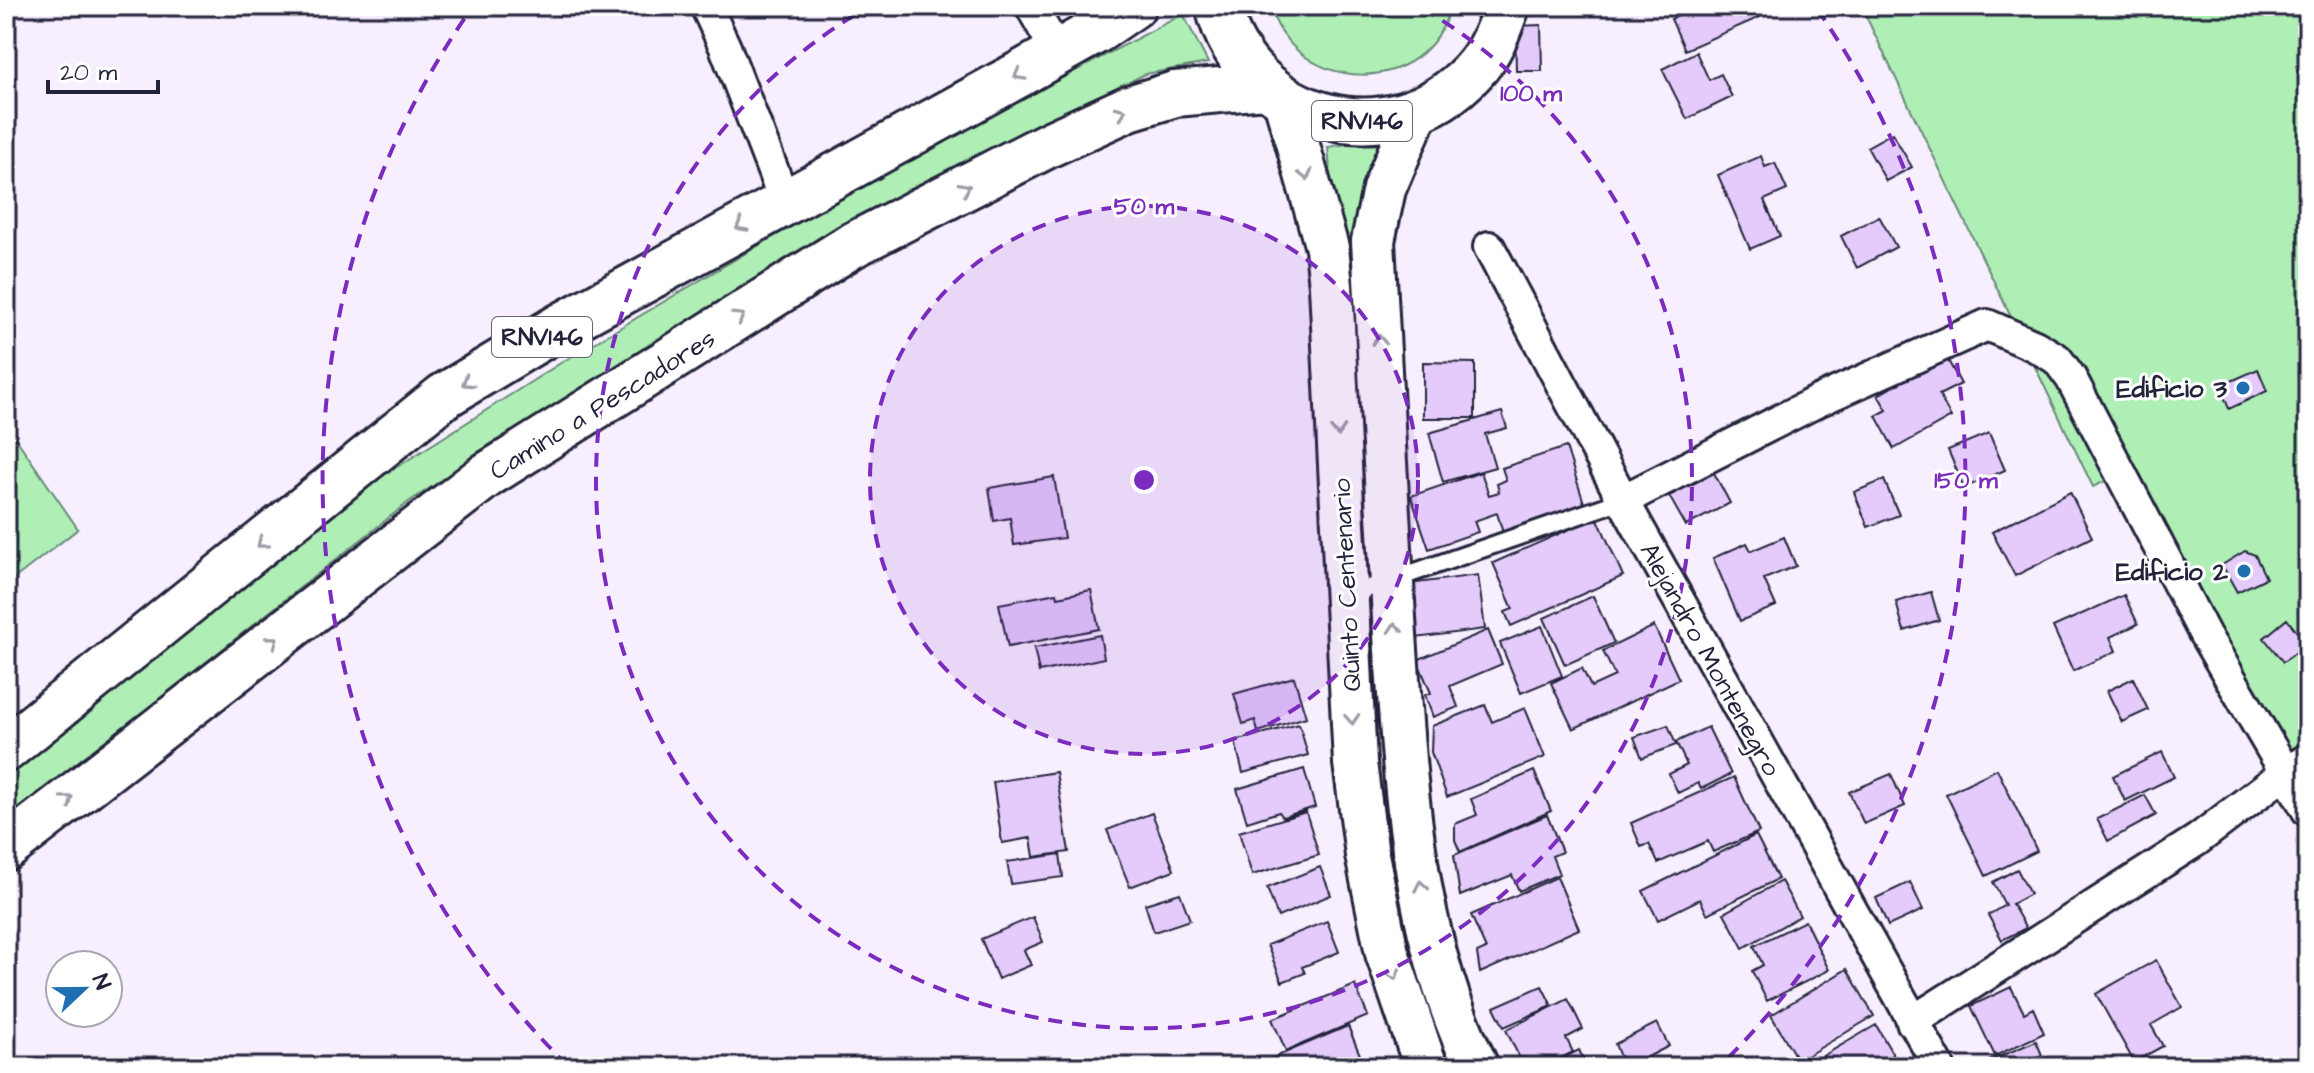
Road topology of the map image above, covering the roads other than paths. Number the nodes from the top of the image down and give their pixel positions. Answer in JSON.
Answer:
{"nodes":[{"id":1,"x":706,"y":6,"type":"edge"},
{"id":2,"x":1031,"y":6,"type":"edge"},
{"id":3,"x":1133,"y":6,"type":"edge"},
{"id":4,"x":1218,"y":6,"type":"edge"},
{"id":5,"x":1507,"y":6,"type":"edge"},
{"id":6,"x":1057,"y":52,"type":"junction"},
{"id":7,"x":1275,"y":93,"type":"junction"},
{"id":8,"x":1417,"y":111,"type":"junction"},
{"id":9,"x":785,"y":202,"type":"junction"},
{"id":10,"x":1489,"y":247,"type":"dead end"},
{"id":11,"x":1623,"y":500,"type":"junction"},
{"id":12,"x":1392,"y":580,"type":"junction"},
{"id":13,"x":1345,"y":597,"type":"junction"},
{"id":14,"x":6,"y":749,"type":"edge"},
{"id":15,"x":2296,"y":766,"type":"edge"},
{"id":16,"x":2308,"y":811,"type":"edge"},
{"id":17,"x":6,"y":848,"type":"edge"},
{"id":18,"x":1912,"y":1022,"type":"junction"},
{"id":19,"x":1426,"y":1067,"type":"edge"},
{"id":20,"x":1477,"y":1067,"type":"edge"},
{"id":21,"x":1939,"y":1067,"type":"edge"}],
"edges":[{"from":1,"to":9,"type":"street"},
{"from":2,"to":6,"type":"street"},
{"from":3,"to":6,"type":"highway","number":"RNV146"},
{"from":4,"to":7,"type":"highway","number":"RNV146"},
{"from":5,"to":8,"type":"highway","number":"RNV146"},
{"from":6,"to":9,"type":"highway","number":"RNV146","one_way":true},
{"from":7,"to":8,"type":"highway","number":"RNV146"},
{"from":7,"to":13,"type":"main road","name":"Quinto Centenario","one_way":true},
{"from":17,"to":7,"type":"highway","name":"Camino a Pescadores","number":"RNV146","one_way":true},
{"from":12,"to":8,"type":"main road","name":"Quinto Centenario","one_way":true},
{"from":9,"to":14,"type":"highway","number":"RNV146","one_way":true},
{"from":10,"to":11,"type":"street","name":"Alejandro Montenegro"},
{"from":11,"to":12,"type":"lane"},
{"from":11,"to":15,"type":"street"},
{"from":11,"to":18,"type":"street","name":"Alejandro Montenegro"},
{"from":12,"to":13,"type":"lane"},
{"from":20,"to":12,"type":"main road","name":"Quinto Centenario","one_way":true},
{"from":13,"to":19,"type":"main road","name":"Quinto Centenario","one_way":true},
{"from":15,"to":16,"type":"street"},
{"from":15,"to":18,"type":"street"},
{"from":18,"to":21,"type":"street","name":"Alejandro Montenegro"}]}
